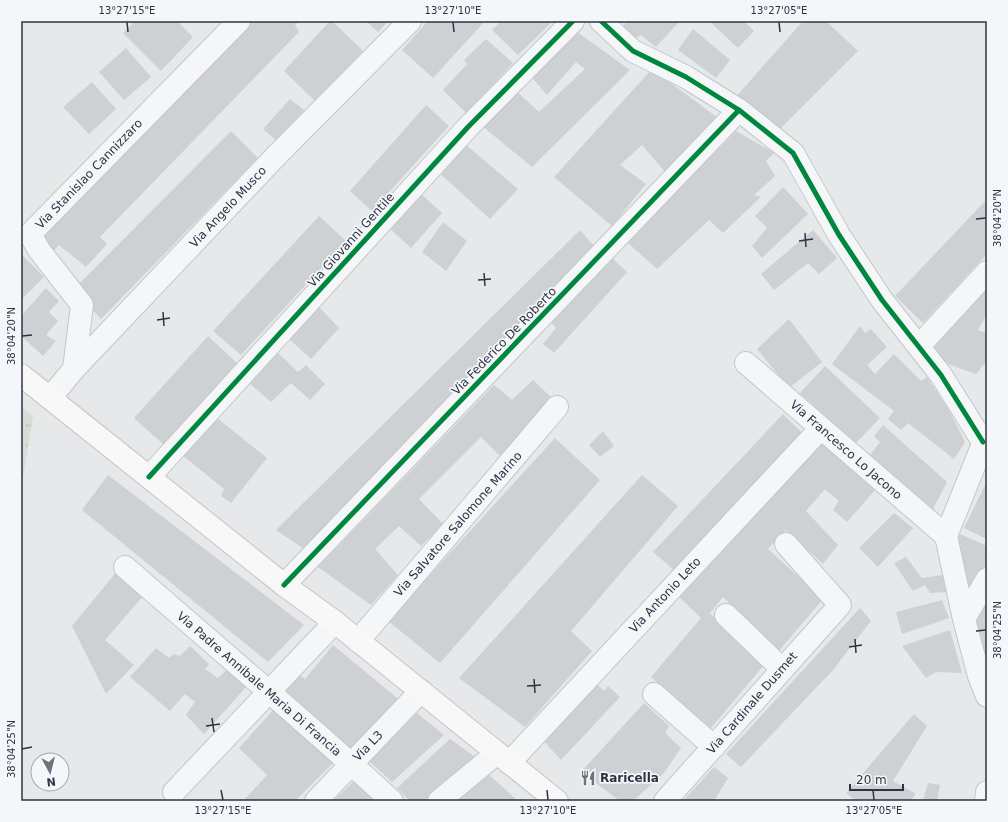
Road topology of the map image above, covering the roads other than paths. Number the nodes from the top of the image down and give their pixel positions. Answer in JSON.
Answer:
{"nodes":[{"id":1,"x":239,"y":21,"type":"edge"},
{"id":2,"x":410,"y":21,"type":"edge"},
{"id":3,"x":573,"y":21,"type":"edge"},
{"id":4,"x":601,"y":21,"type":"edge"},
{"id":5,"x":739,"y":110,"type":"junction"},
{"id":6,"x":987,"y":272,"type":"edge"},
{"id":7,"x":919,"y":346,"type":"junction"},
{"id":8,"x":746,"y":363,"type":"dead end"},
{"id":9,"x":74,"y":369,"type":"junction"},
{"id":10,"x":21,"y":375,"type":"edge"},
{"id":11,"x":50,"y":398,"type":"junction"},
{"id":12,"x":558,"y":407,"type":"dead end"},
{"id":13,"x":821,"y":428,"type":"junction"},
{"id":14,"x":985,"y":438,"type":"edge"},
{"id":15,"x":149,"y":477,"type":"junction"},
{"id":16,"x":946,"y":536,"type":"junction"},
{"id":17,"x":786,"y":544,"type":"dead end"},
{"id":18,"x":125,"y":567,"type":"dead end"},
{"id":19,"x":987,"y":579,"type":"edge"},
{"id":20,"x":284,"y":585,"type":"junction"},
{"id":21,"x":726,"y":615,"type":"dead end"},
{"id":22,"x":964,"y":619,"type":"junction"},
{"id":23,"x":335,"y":622,"type":"junction"},
{"id":24,"x":358,"y":641,"type":"junction"},
{"id":25,"x":782,"y":669,"type":"junction"},
{"id":26,"x":421,"y":691,"type":"junction"},
{"id":27,"x":268,"y":692,"type":"junction"},
{"id":28,"x":654,"y":694,"type":"dead end"},
{"id":29,"x":987,"y":696,"type":"edge"},
{"id":30,"x":714,"y":747,"type":"junction"},
{"id":31,"x":503,"y":758,"type":"junction"},
{"id":32,"x":352,"y":764,"type":"junction"},
{"id":33,"x":174,"y":792,"type":"dead end"},
{"id":34,"x":316,"y":801,"type":"edge"},
{"id":35,"x":392,"y":801,"type":"edge"},
{"id":36,"x":439,"y":801,"type":"edge"},
{"id":37,"x":557,"y":801,"type":"edge"},
{"id":38,"x":665,"y":801,"type":"edge"}],
"edges":[{"from":1,"to":9,"type":"street","name":"Via Stanislao Cannizzaro"},
{"from":2,"to":9,"type":"street","name":"Via Angelo Musco"},
{"from":3,"to":15,"type":"street","name":"Via Giovanni Gentile"},
{"from":4,"to":5,"type":"street"},
{"from":5,"to":7,"type":"street"},
{"from":5,"to":20,"type":"street","name":"Via Federico De Roberto"},
{"from":6,"to":7,"type":"street"},
{"from":7,"to":14,"type":"street"},
{"from":8,"to":13,"type":"street","name":"Via Francesco Lo Jacono"},
{"from":9,"to":11,"type":"street","name":"Via Angelo Musco"},
{"from":10,"to":11,"type":"main road"},
{"from":11,"to":15,"type":"main road"},
{"from":12,"to":24,"type":"street","name":"Via Salvatore Salomone Marino"},
{"from":13,"to":16,"type":"street","name":"Via Francesco Lo Jacono"},
{"from":13,"to":31,"type":"street","name":"Via Antonio Leto"},
{"from":14,"to":16,"type":"street"},
{"from":15,"to":20,"type":"main road"},
{"from":16,"to":22,"type":"street"},
{"from":17,"to":25,"type":"street","name":"Via Cardinale Dusmet"},
{"from":18,"to":27,"type":"street","name":"Via Padre Annibale Maria Di Francia"},
{"from":19,"to":22,"type":"street"},
{"from":20,"to":23,"type":"main road"},
{"from":21,"to":25,"type":"street"},
{"from":22,"to":29,"type":"street"},
{"from":23,"to":24,"type":"main road"},
{"from":23,"to":27,"type":"street"},
{"from":24,"to":26,"type":"main road"},
{"from":25,"to":30,"type":"street","name":"Via Cardinale Dusmet"},
{"from":26,"to":31,"type":"main road"},
{"from":26,"to":32,"type":"street","name":"Via L3"},
{"from":27,"to":32,"type":"street","name":"Via Padre Annibale Maria Di Francia"},
{"from":27,"to":33,"type":"street"},
{"from":28,"to":30,"type":"street"},
{"from":30,"to":38,"type":"street","name":"Via Cardinale Dusmet"},
{"from":31,"to":36,"type":"street","name":"Via Antonio Leto"},
{"from":31,"to":37,"type":"main road"},
{"from":32,"to":34,"type":"street","name":"Via L3"},
{"from":32,"to":35,"type":"street","name":"Via Padre Annibale Maria Di Francia"}]}
